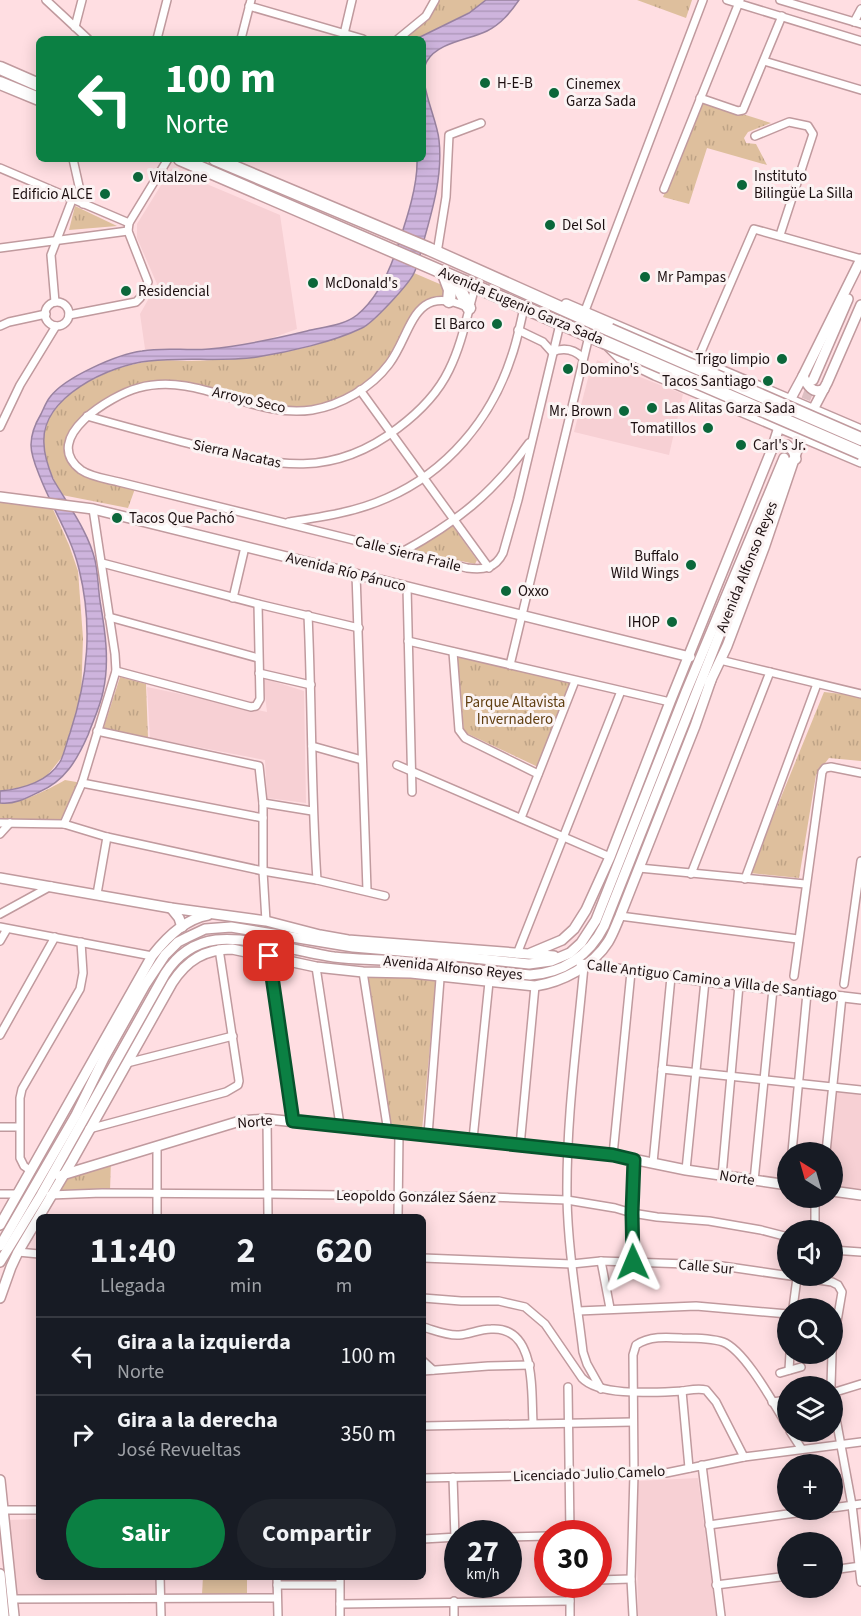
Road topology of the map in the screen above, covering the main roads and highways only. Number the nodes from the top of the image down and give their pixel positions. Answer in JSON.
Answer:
{"nodes":[{"id":1,"x":2,"y":69,"type":"edge"},
{"id":2,"x":0,"y":83,"type":"edge"},
{"id":3,"x":36,"y":84,"type":"edge"},
{"id":4,"x":36,"y":98,"type":"edge"},
{"id":5,"x":187,"y":162,"type":"edge"},
{"id":6,"x":222,"y":162,"type":"edge"},
{"id":7,"x":449,"y":276,"type":"junction"},
{"id":8,"x":448,"y":301,"type":"road end"},
{"id":9,"x":469,"y":308,"type":"road end"},
{"id":10,"x":607,"y":336,"type":"junction"},
{"id":11,"x":861,"y":439,"type":"edge"},
{"id":12,"x":861,"y":453,"type":"edge"}],
"edges":[{"from":1,"to":3,"type":"highway"},
{"from":2,"to":4,"type":"highway"},
{"from":5,"to":7,"type":"highway","name":"Avenida Eugenio Garza Sada"},
{"from":6,"to":10,"type":"highway","name":"Avenida Eugenio Garza Sada"},
{"from":7,"to":8,"type":"highway"},
{"from":7,"to":9,"type":"highway"},
{"from":7,"to":10,"type":"highway","name":"Avenida Eugenio Garza Sada"},
{"from":10,"to":11,"type":"highway","name":"Avenida Eugenio Garza Sada","bridge":true},
{"from":10,"to":12,"type":"highway","name":"Avenida Eugenio Garza Sada","bridge":true}]}
